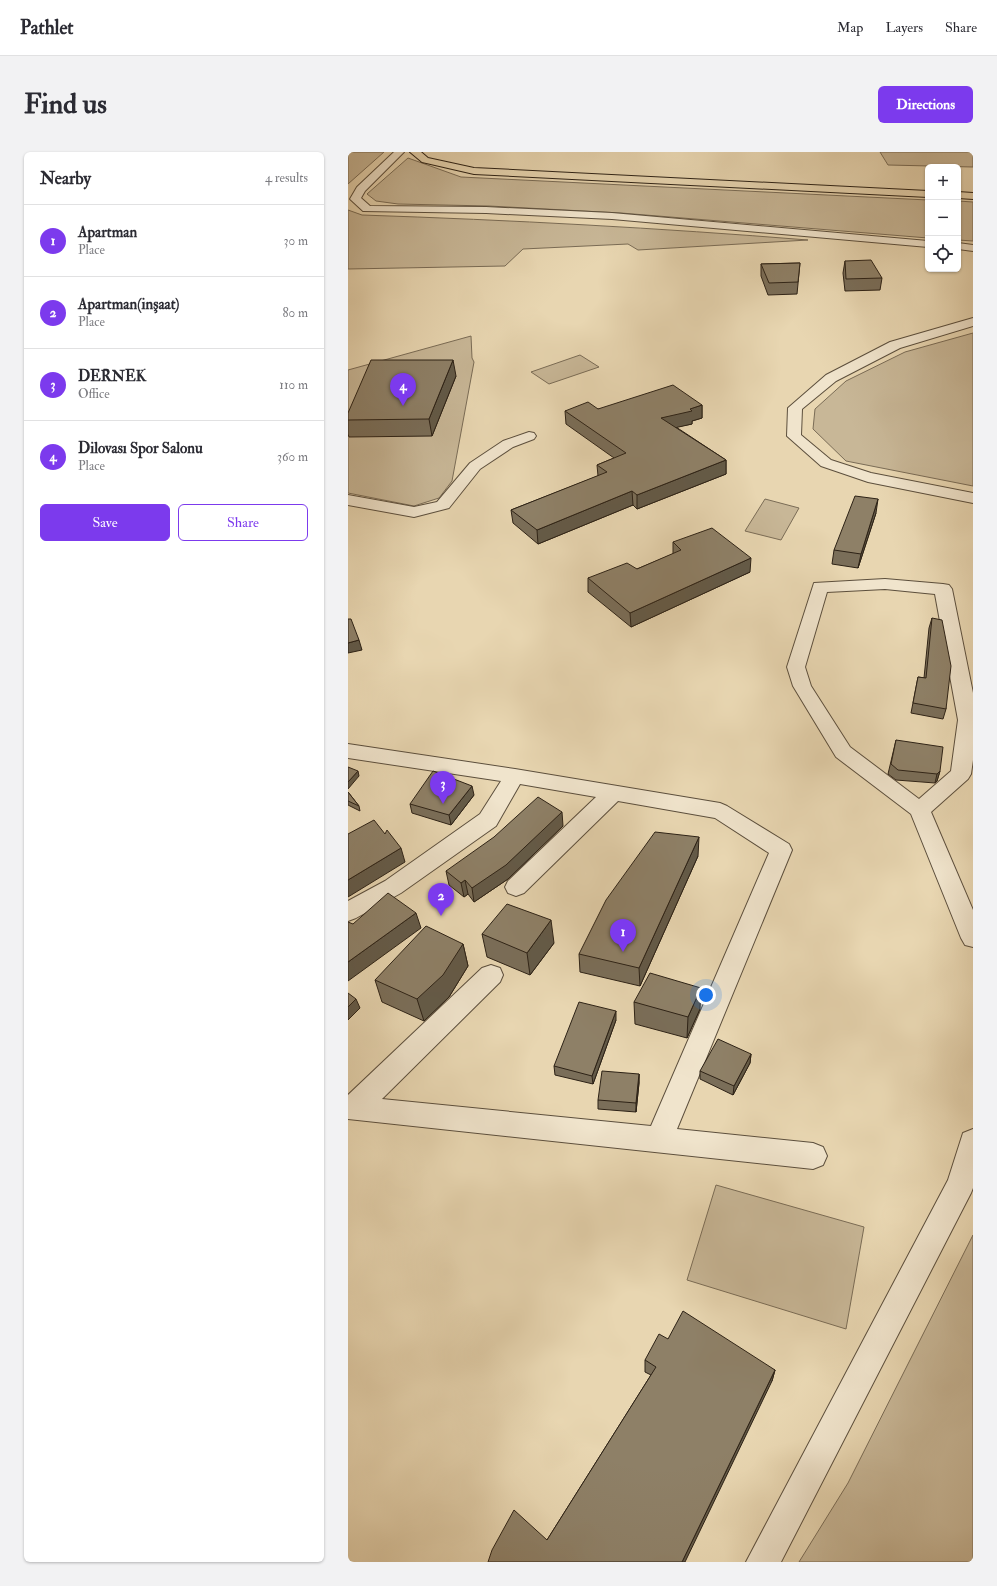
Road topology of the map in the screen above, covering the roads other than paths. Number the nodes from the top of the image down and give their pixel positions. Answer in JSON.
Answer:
{"nodes":[{"id":1,"x":399,"y":152,"type":"edge"},
{"id":2,"x":414,"y":152,"type":"edge"},
{"id":3,"x":925,"y":194,"type":"edge"},
{"id":4,"x":961,"y":195,"type":"edge"},
{"id":5,"x":973,"y":196,"type":"edge"},
{"id":6,"x":925,"y":244,"type":"edge"},
{"id":7,"x":961,"y":246,"type":"edge"},
{"id":8,"x":973,"y":248,"type":"edge"},
{"id":9,"x":973,"y":322,"type":"edge"},
{"id":10,"x":529,"y":436,"type":"dead end"},
{"id":11,"x":973,"y":498,"type":"edge"},
{"id":12,"x":348,"y":500,"type":"edge"},
{"id":13,"x":348,"y":751,"type":"edge"},
{"id":14,"x":515,"y":776,"type":"junction"},
{"id":15,"x":612,"y":793,"type":"junction"},
{"id":16,"x":920,"y":810,"type":"junction"},
{"id":17,"x":516,"y":887,"type":"dead end"},
{"id":18,"x":348,"y":912,"type":"edge"},
{"id":19,"x":973,"y":938,"type":"edge"},
{"id":20,"x":491,"y":975,"type":"dead end"},
{"id":21,"x":351,"y":1108,"type":"edge"},
{"id":22,"x":659,"y":1140,"type":"junction"},
{"id":23,"x":973,"y":1142,"type":"edge"},
{"id":24,"x":813,"y":1156,"type":"dead end"},
{"id":25,"x":763,"y":1562,"type":"edge"}],
"edges":[{"from":1,"to":6,"type":"street"},
{"from":2,"to":3,"type":"main road"},
{"from":4,"to":5,"type":"main road"},
{"from":7,"to":8,"type":"street"},
{"from":9,"to":11,"type":"street"},
{"from":10,"to":12,"type":"street"},
{"from":13,"to":14,"type":"street"},
{"from":14,"to":15,"type":"street"},
{"from":14,"to":18,"type":"street"},
{"from":15,"to":17,"type":"street"},
{"from":15,"to":22,"type":"street"},
{"from":16,"to":16,"type":"street"},
{"from":16,"to":19,"type":"street"},
{"from":20,"to":21,"type":"street"},
{"from":21,"to":22,"type":"street"},
{"from":22,"to":24,"type":"street"},
{"from":23,"to":25,"type":"street"}]}
